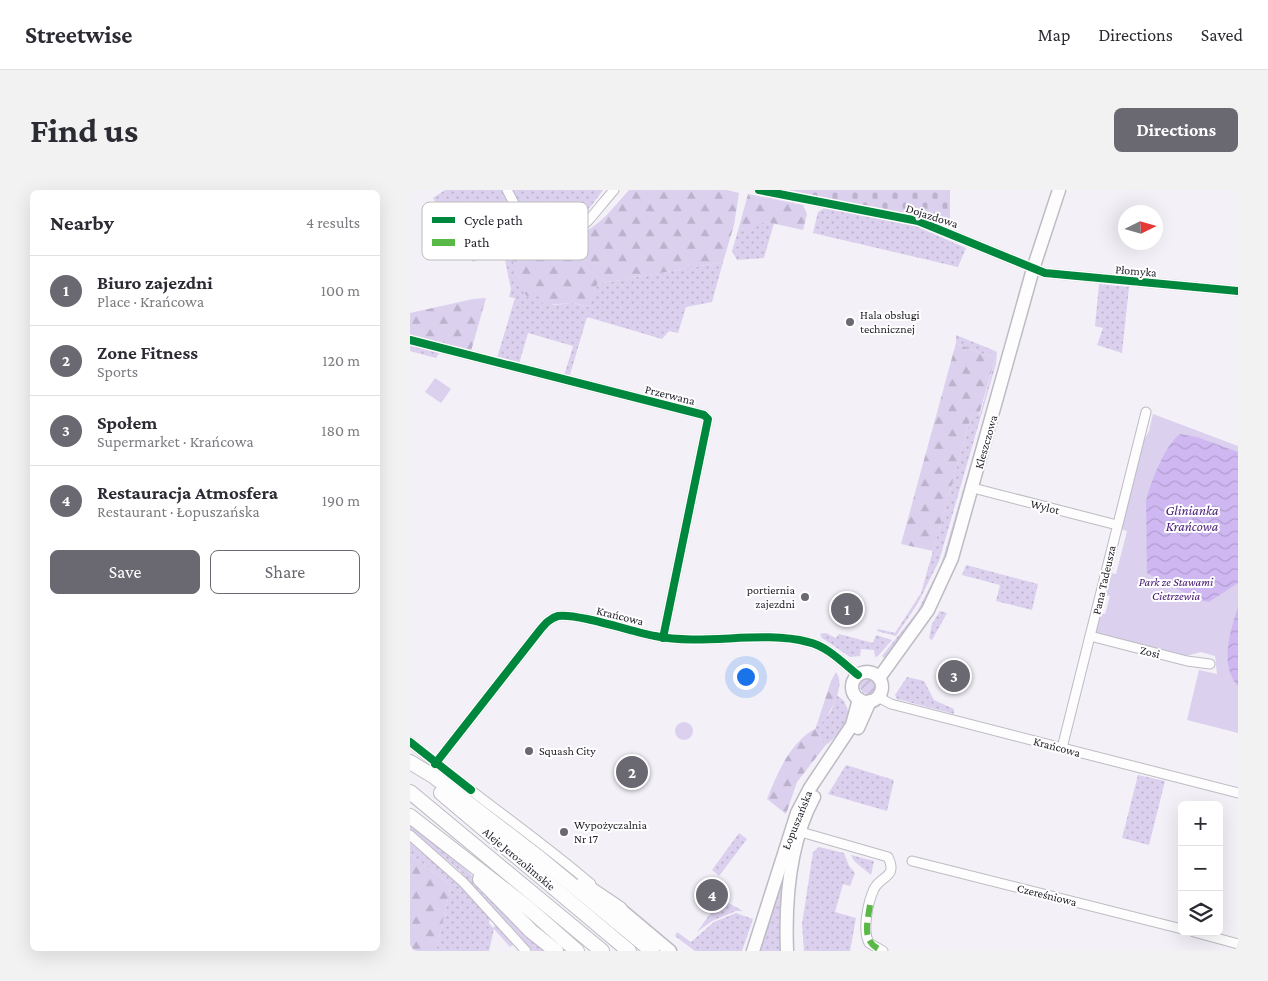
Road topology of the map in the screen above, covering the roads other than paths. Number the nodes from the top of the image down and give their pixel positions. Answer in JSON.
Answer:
{"nodes":[{"id":1,"x":507,"y":190,"type":"edge"},
{"id":2,"x":614,"y":190,"type":"edge"},
{"id":3,"x":759,"y":190,"type":"edge"},
{"id":4,"x":1059,"y":190,"type":"edge"},
{"id":5,"x":513,"y":202,"type":"edge"},
{"id":6,"x":588,"y":223,"type":"edge"},
{"id":7,"x":1033,"y":270,"type":"junction"},
{"id":8,"x":1238,"y":291,"type":"edge"},
{"id":9,"x":410,"y":340,"type":"edge"},
{"id":10,"x":1146,"y":412,"type":"dead end"},
{"id":11,"x":973,"y":488,"type":"junction"},
{"id":12,"x":1117,"y":525,"type":"junction"},
{"id":13,"x":1090,"y":636,"type":"junction"},
{"id":14,"x":663,"y":638,"type":"junction"},
{"id":15,"x":1210,"y":664,"type":"dead end"},
{"id":16,"x":858,"y":676,"type":"junction"},
{"id":17,"x":879,"y":678,"type":"junction"},
{"id":18,"x":869,"y":699,"type":"junction"},
{"id":19,"x":410,"y":742,"type":"edge"},
{"id":20,"x":1062,"y":748,"type":"junction"},
{"id":21,"x":410,"y":762,"type":"edge"},
{"id":22,"x":435,"y":764,"type":"junction"},
{"id":23,"x":410,"y":766,"type":"edge"},
{"id":24,"x":410,"y":792,"type":"edge"},
{"id":25,"x":1238,"y":793,"type":"edge"},
{"id":26,"x":410,"y":799,"type":"edge"},
{"id":27,"x":410,"y":816,"type":"edge"},
{"id":28,"x":447,"y":825,"type":"junction"},
{"id":29,"x":801,"y":832,"type":"junction"},
{"id":30,"x":410,"y":835,"type":"edge"},
{"id":31,"x":451,"y":848,"type":"junction"},
{"id":32,"x":537,"y":856,"type":"junction"},
{"id":33,"x":912,"y":861,"type":"dead end"},
{"id":34,"x":620,"y":909,"type":"junction"},
{"id":35,"x":1178,"y":928,"type":"edge"},
{"id":36,"x":1209,"y":936,"type":"edge"},
{"id":37,"x":1238,"y":944,"type":"edge"},
{"id":38,"x":526,"y":951,"type":"edge"},
{"id":39,"x":556,"y":951,"type":"edge"},
{"id":40,"x":577,"y":951,"type":"edge"},
{"id":41,"x":602,"y":951,"type":"edge"},
{"id":42,"x":629,"y":951,"type":"edge"},
{"id":43,"x":652,"y":951,"type":"edge"},
{"id":44,"x":670,"y":951,"type":"edge"},
{"id":45,"x":753,"y":951,"type":"edge"},
{"id":46,"x":787,"y":951,"type":"edge"},
{"id":47,"x":883,"y":951,"type":"edge"}],
"edges":[{"from":1,"to":5,"type":"street"},
{"from":2,"to":6,"type":"street"},
{"from":3,"to":7,"type":"street","name":"Dojazdowa"},
{"from":4,"to":7,"type":"main road","name":"Kleszczowa"},
{"from":7,"to":8,"type":"street","name":"Płomyka"},
{"from":7,"to":11,"type":"main road","name":"Kleszczowa"},
{"from":9,"to":14,"type":"street","name":"Przerwana"},
{"from":10,"to":12,"type":"street","name":"Pana Tadeusza"},
{"from":11,"to":12,"type":"street","name":"Wylot"},
{"from":11,"to":17,"type":"main road","name":"Kleszczowa"},
{"from":12,"to":13,"type":"street","name":"Pana Tadeusza"},
{"from":13,"to":15,"type":"street","name":"Zosi"},
{"from":13,"to":20,"type":"street","name":"Pana Tadeusza"},
{"from":14,"to":16,"type":"street","name":"Krańcowa"},
{"from":14,"to":22,"type":"street","name":"Krańcowa"},
{"from":16,"to":17,"type":"main road"},
{"from":16,"to":18,"type":"main road"},
{"from":17,"to":18,"type":"main road"},
{"from":18,"to":20,"type":"street","name":"Krańcowa"},
{"from":18,"to":29,"type":"main road","name":"Łopuszańska"},
{"from":18,"to":45,"type":"main road","name":"Łopuszańska"},
{"from":19,"to":22,"type":"street","name":"Aleje Jerozolimskie"},
{"from":20,"to":25,"type":"street","name":"Krańcowa"},
{"from":21,"to":32,"type":"main road"},
{"from":22,"to":34,"type":"street","name":"Aleje Jerozolimskie"},
{"from":23,"to":42,"type":"main road","name":"Aleje Jerozolimskie"},
{"from":24,"to":28,"type":"main road","name":"Aleje Jerozolimskie"},
{"from":26,"to":28,"type":"main road"},
{"from":27,"to":31,"type":"main road"},
{"from":28,"to":41,"type":"main road","name":"Aleje Jerozolimskie"},
{"from":29,"to":46,"type":"main road","name":"Łopuszańska"},
{"from":29,"to":47,"type":"street"},
{"from":30,"to":38,"type":"street"},
{"from":31,"to":39,"type":"main road"},
{"from":31,"to":40,"type":"main road"},
{"from":32,"to":34,"type":"main road"},
{"from":32,"to":43,"type":"main road"},
{"from":33,"to":35,"type":"street","name":"Czereśniowa"},
{"from":34,"to":44,"type":"main road"},
{"from":36,"to":37,"type":"street"}]}
